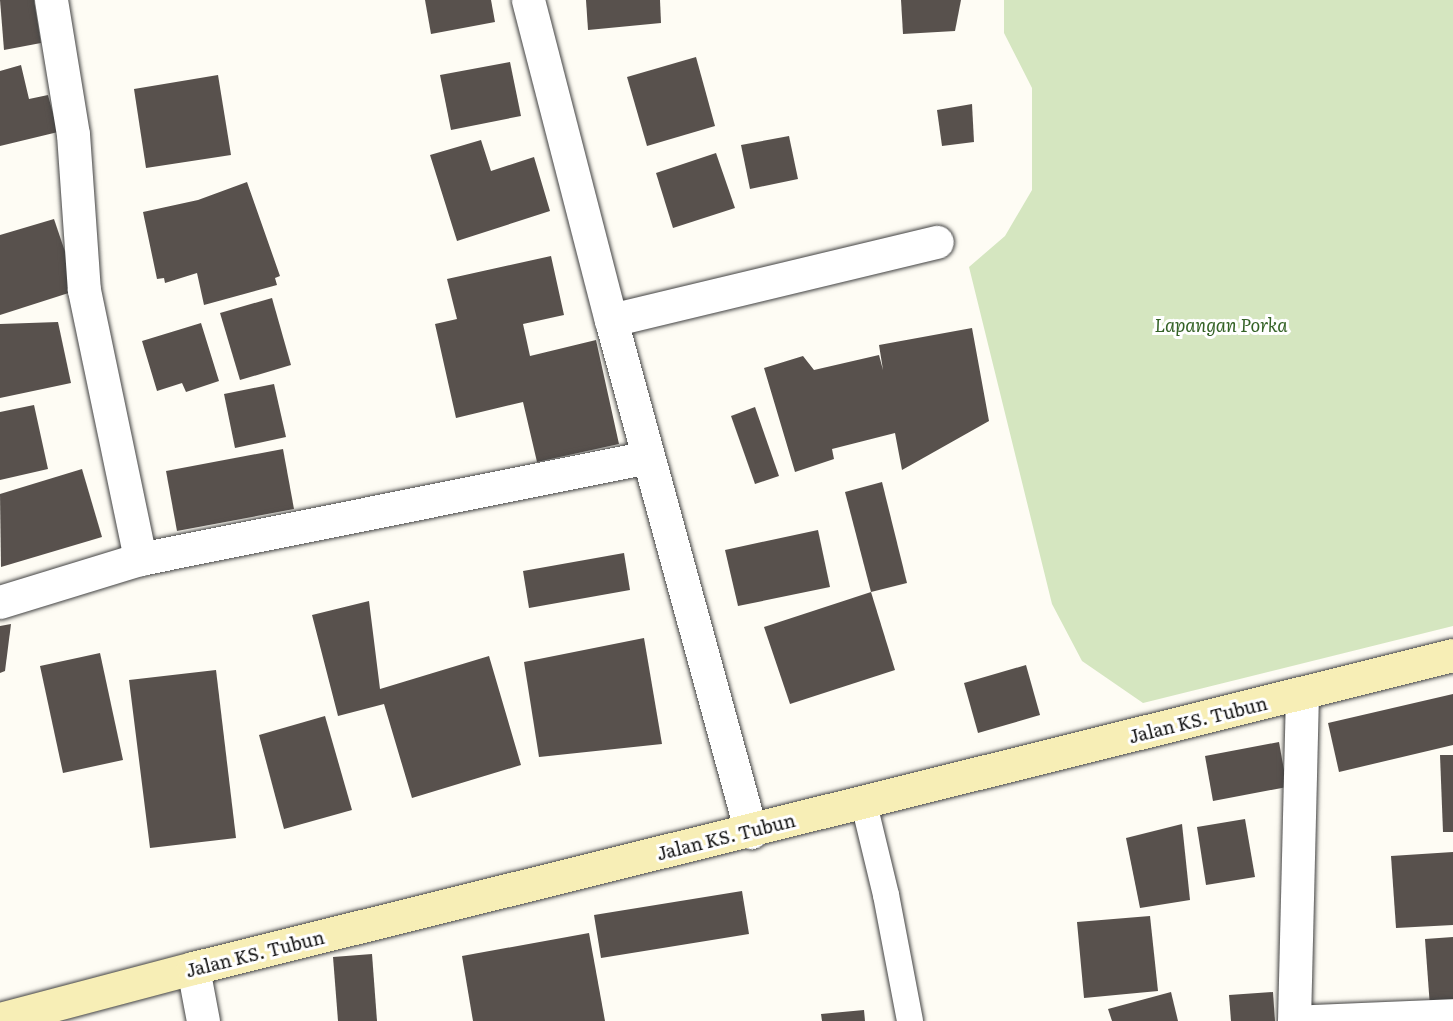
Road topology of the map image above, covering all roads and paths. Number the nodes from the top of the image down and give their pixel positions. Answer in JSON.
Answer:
{"nodes":[{"id":1,"x":51,"y":0,"type":"edge"},
{"id":2,"x":528,"y":0,"type":"edge"},
{"id":3,"x":937,"y":242,"type":"dead end"},
{"id":4,"x":611,"y":320,"type":"junction"},
{"id":5,"x":648,"y":457,"type":"junction"},
{"id":6,"x":140,"y":559,"type":"junction"},
{"id":7,"x":0,"y":602,"type":"edge"},
{"id":8,"x":1453,"y":655,"type":"edge"},
{"id":9,"x":1302,"y":694,"type":"junction"},
{"id":10,"x":864,"y":804,"type":"junction"},
{"id":11,"x":751,"y":831,"type":"junction"},
{"id":12,"x":193,"y":968,"type":"junction"},
{"id":13,"x":1453,"y":1015,"type":"edge"},
{"id":14,"x":0,"y":1019,"type":"edge"},
{"id":15,"x":202,"y":1021,"type":"edge"},
{"id":16,"x":910,"y":1021,"type":"edge"},
{"id":17,"x":1294,"y":1021,"type":"edge"},
{"id":18,"x":1312,"y":1021,"type":"edge"}],
"edges":[{"from":1,"to":6,"type":"street"},
{"from":2,"to":4,"type":"street"},
{"from":3,"to":4,"type":"street"},
{"from":4,"to":5,"type":"street"},
{"from":5,"to":6,"type":"street"},
{"from":5,"to":11,"type":"street"},
{"from":6,"to":7,"type":"street"},
{"from":8,"to":9,"type":"street","name":"Jalan KS. Tubun"},
{"from":9,"to":10,"type":"street","name":"Jalan KS. Tubun"},
{"from":9,"to":17,"type":"street"},
{"from":10,"to":11,"type":"street","name":"Jalan KS. Tubun"},
{"from":10,"to":16,"type":"lane"},
{"from":11,"to":12,"type":"street","name":"Jalan KS. Tubun"},
{"from":12,"to":14,"type":"street","name":"Jalan KS. Tubun"},
{"from":12,"to":15,"type":"street"},
{"from":13,"to":18,"type":"street"}]}
